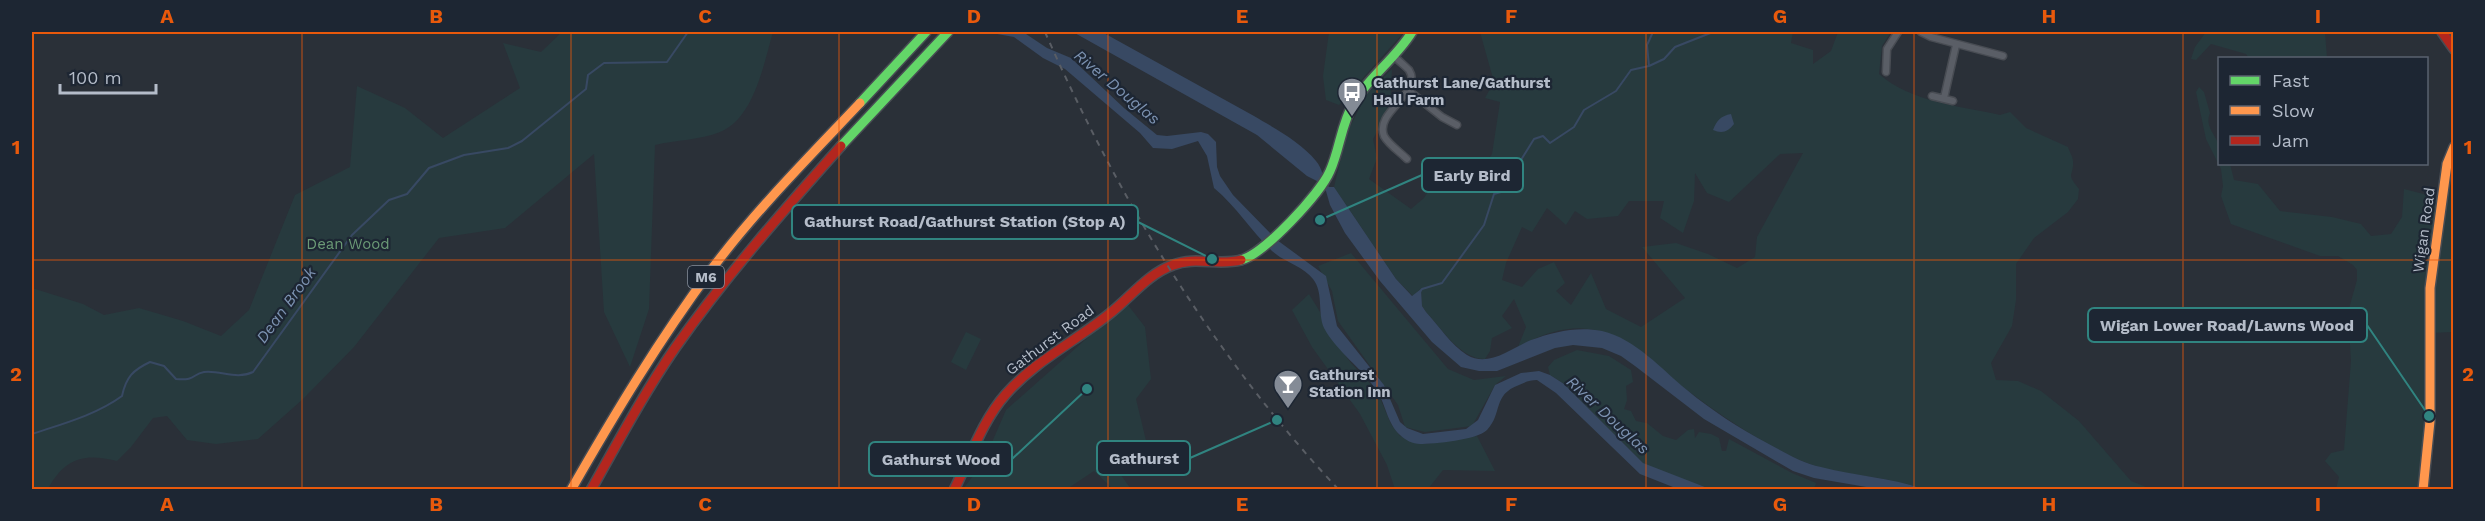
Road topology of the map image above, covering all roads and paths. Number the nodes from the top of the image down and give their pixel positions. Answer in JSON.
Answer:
{"nodes":[{"id":1,"x":926,"y":32,"type":"edge"},
{"id":2,"x":948,"y":32,"type":"edge"},
{"id":3,"x":1412,"y":32,"type":"edge"},
{"id":4,"x":1898,"y":32,"type":"edge"},
{"id":5,"x":1921,"y":32,"type":"edge"},
{"id":6,"x":2442,"y":32,"type":"edge"},
{"id":7,"x":1956,"y":45,"type":"junction"},
{"id":8,"x":2454,"y":50,"type":"edge"},
{"id":9,"x":2003,"y":56,"type":"dead end"},
{"id":10,"x":1395,"y":57,"type":"junction"},
{"id":11,"x":1886,"y":72,"type":"dead end"},
{"id":12,"x":1408,"y":90,"type":"junction"},
{"id":13,"x":1932,"y":96,"type":"dead end"},
{"id":14,"x":1944,"y":98,"type":"junction"},
{"id":15,"x":1953,"y":101,"type":"dead end"},
{"id":16,"x":1457,"y":125,"type":"dead end"},
{"id":17,"x":2454,"y":147,"type":"edge"},
{"id":18,"x":1407,"y":159,"type":"dead end"},
{"id":19,"x":571,"y":489,"type":"edge"},
{"id":20,"x":591,"y":489,"type":"edge"},
{"id":21,"x":954,"y":489,"type":"edge"},
{"id":22,"x":2423,"y":489,"type":"edge"}],
"edges":[{"from":1,"to":19,"type":"main road","number":"M6"},
{"from":2,"to":20,"type":"main road","number":"M6"},
{"from":3,"to":10,"type":"main road"},
{"from":4,"to":11,"type":"street"},
{"from":5,"to":7,"type":"street"},
{"from":6,"to":8,"type":"main road"},
{"from":7,"to":9,"type":"street"},
{"from":7,"to":14,"type":"street"},
{"from":10,"to":12,"type":"street"},
{"from":10,"to":21,"type":"main road","name":"Gathurst Road"},
{"from":12,"to":16,"type":"street"},
{"from":12,"to":18,"type":"street"},
{"from":13,"to":14,"type":"street"},
{"from":14,"to":15,"type":"street"},
{"from":17,"to":22,"type":"main road","name":"Wigan Road"}]}
